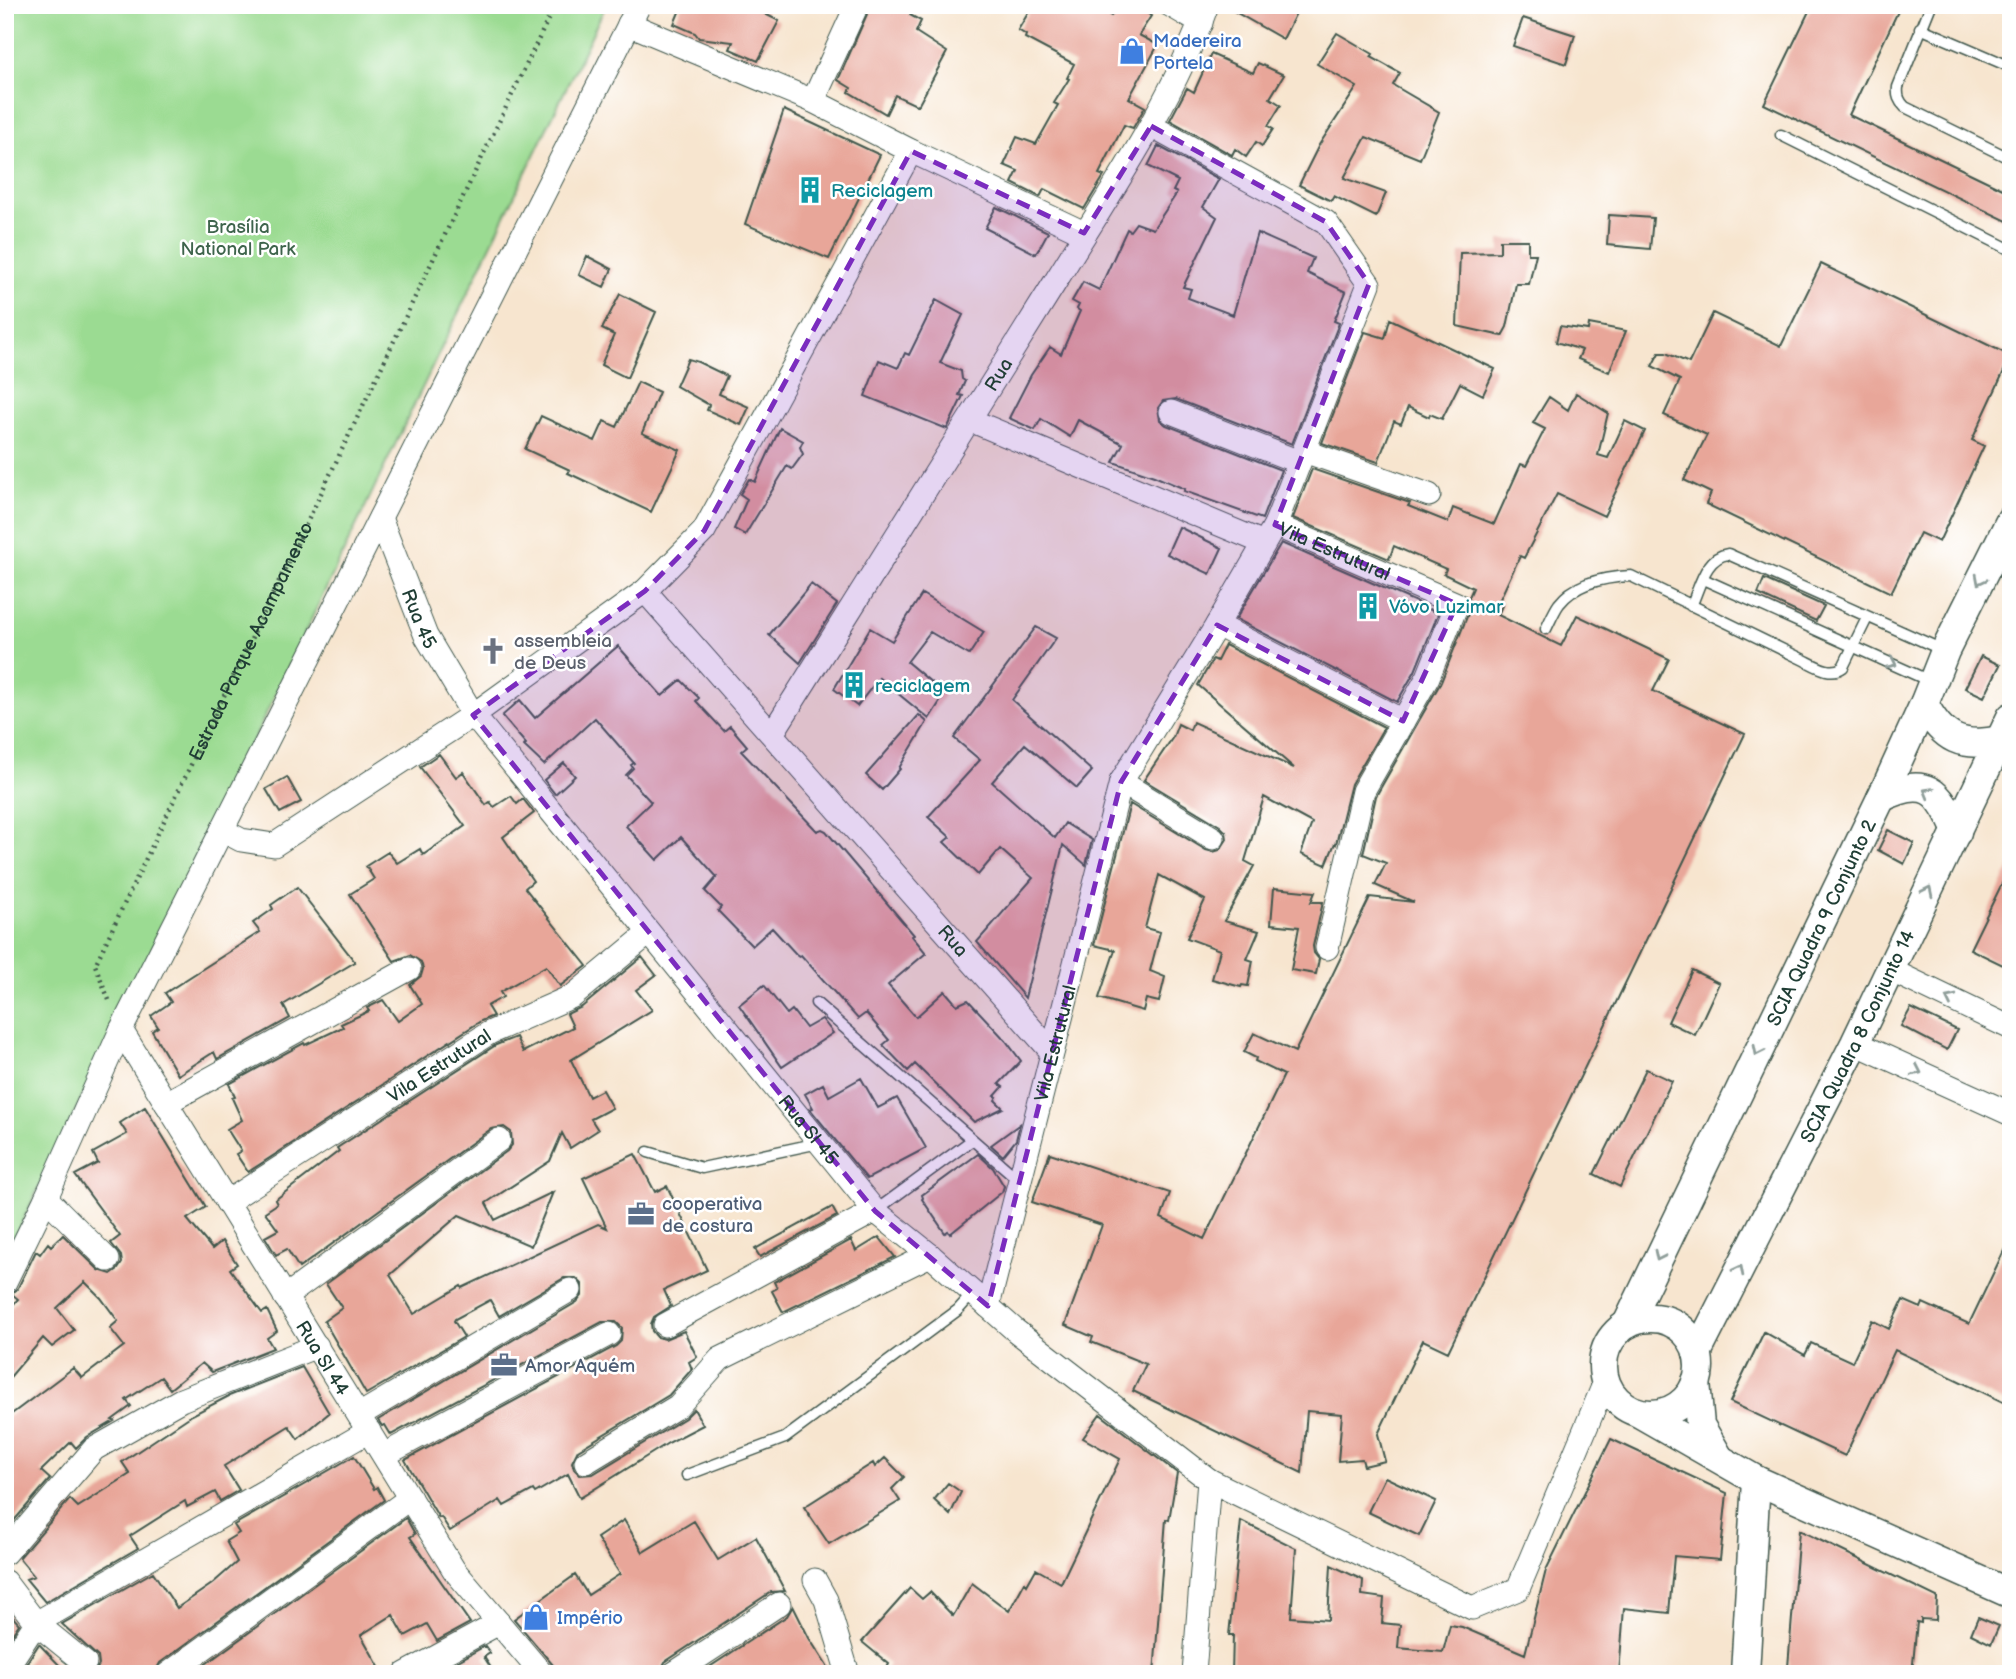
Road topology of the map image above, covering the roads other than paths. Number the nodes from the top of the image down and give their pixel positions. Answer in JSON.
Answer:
{"nodes":[{"id":1,"x":857,"y":5,"type":"edge"},
{"id":2,"x":1170,"y":5,"type":"edge"},
{"id":3,"x":1931,"y":5,"type":"edge"},
{"id":4,"x":1204,"y":14,"type":"edge"},
{"id":5,"x":634,"y":15,"type":"edge"},
{"id":6,"x":1920,"y":28,"type":"junction"},
{"id":7,"x":2011,"y":67,"type":"edge"},
{"id":8,"x":813,"y":101,"type":"junction"},
{"id":9,"x":1151,"y":126,"type":"junction"},
{"id":10,"x":1781,"y":135,"type":"dead end"},
{"id":11,"x":911,"y":151,"type":"junction"},
{"id":12,"x":2011,"y":159,"type":"edge"},
{"id":13,"x":1084,"y":233,"type":"junction"},
{"id":14,"x":2011,"y":250,"type":"edge"},
{"id":15,"x":1171,"y":412,"type":"dead end"},
{"id":16,"x":971,"y":419,"type":"junction"},
{"id":17,"x":1302,"y":456,"type":"junction"},
{"id":18,"x":1429,"y":495,"type":"dead end"},
{"id":19,"x":380,"y":518,"type":"junction"},
{"id":20,"x":2011,"y":519,"type":"edge"},
{"id":21,"x":1270,"y":534,"type":"junction"},
{"id":22,"x":1703,"y":579,"type":"junction"},
{"id":23,"x":645,"y":591,"type":"junction"},
{"id":24,"x":1691,"y":606,"type":"junction"},
{"id":25,"x":1867,"y":618,"type":"junction"},
{"id":26,"x":1217,"y":625,"type":"junction"},
{"id":27,"x":1546,"y":629,"type":"dead end"},
{"id":28,"x":1852,"y":648,"type":"junction"},
{"id":29,"x":1945,"y":651,"type":"junction"},
{"id":30,"x":1928,"y":693,"type":"junction"},
{"id":31,"x":473,"y":715,"type":"junction"},
{"id":32,"x":1403,"y":721,"type":"junction"},
{"id":33,"x":2006,"y":729,"type":"edge"},
{"id":34,"x":772,"y":734,"type":"junction"},
{"id":35,"x":1121,"y":782,"type":"junction"},
{"id":36,"x":1881,"y":798,"type":"junction"},
{"id":37,"x":222,"y":830,"type":"junction"},
{"id":38,"x":1957,"y":832,"type":"junction"},
{"id":39,"x":1213,"y":838,"type":"dead end"},
{"id":40,"x":649,"y":933,"type":"junction"},
{"id":41,"x":1328,"y":948,"type":"dead end"},
{"id":42,"x":410,"y":969,"type":"dead end"},
{"id":43,"x":1890,"y":970,"type":"junction"},
{"id":44,"x":817,"y":1003,"type":"dead end"},
{"id":45,"x":2011,"y":1028,"type":"edge"},
{"id":46,"x":121,"y":1030,"type":"junction"},
{"id":47,"x":1855,"y":1042,"type":"junction"},
{"id":48,"x":1052,"y":1052,"type":"junction"},
{"id":49,"x":166,"y":1103,"type":"junction"},
{"id":50,"x":2011,"y":1114,"type":"edge"},
{"id":51,"x":499,"y":1140,"type":"dead end"},
{"id":52,"x":972,"y":1140,"type":"junction"},
{"id":53,"x":819,"y":1143,"type":"junction"},
{"id":54,"x":649,"y":1152,"type":"dead end"},
{"id":55,"x":1020,"y":1181,"type":"junction"},
{"id":56,"x":46,"y":1198,"type":"junction"},
{"id":57,"x":227,"y":1202,"type":"junction"},
{"id":58,"x":875,"y":1212,"type":"junction"},
{"id":59,"x":930,"y":1255,"type":"junction"},
{"id":60,"x":108,"y":1260,"type":"dead end"},
{"id":61,"x":5,"y":1282,"type":"edge"},
{"id":62,"x":570,"y":1290,"type":"dead end"},
{"id":63,"x":285,"y":1297,"type":"junction"},
{"id":64,"x":981,"y":1300,"type":"junction"},
{"id":65,"x":1627,"y":1324,"type":"junction"},
{"id":66,"x":665,"y":1325,"type":"dead end"},
{"id":67,"x":609,"y":1334,"type":"dead end"},
{"id":68,"x":317,"y":1346,"type":"junction"},
{"id":69,"x":1697,"y":1353,"type":"junction"},
{"id":70,"x":1605,"y":1382,"type":"junction"},
{"id":71,"x":1696,"y":1382,"type":"junction"},
{"id":72,"x":1639,"y":1413,"type":"junction"},
{"id":73,"x":364,"y":1423,"type":"junction"},
{"id":74,"x":384,"y":1455,"type":"junction"},
{"id":75,"x":1720,"y":1459,"type":"junction"},
{"id":76,"x":586,"y":1462,"type":"dead end"},
{"id":77,"x":687,"y":1475,"type":"dead end"},
{"id":78,"x":1209,"y":1480,"type":"junction"},
{"id":79,"x":1756,"y":1480,"type":"junction"},
{"id":80,"x":410,"y":1498,"type":"junction"},
{"id":81,"x":5,"y":1553,"type":"edge"},
{"id":82,"x":815,"y":1580,"type":"dead end"},
{"id":83,"x":5,"y":1582,"type":"edge"},
{"id":84,"x":2011,"y":1594,"type":"edge"},
{"id":85,"x":779,"y":1604,"type":"dead end"},
{"id":86,"x":36,"y":1623,"type":"junction"},
{"id":87,"x":499,"y":1623,"type":"junction"},
{"id":88,"x":5,"y":1670,"type":"edge"},
{"id":89,"x":77,"y":1674,"type":"edge"},
{"id":90,"x":167,"y":1674,"type":"edge"},
{"id":91,"x":405,"y":1674,"type":"edge"},
{"id":92,"x":542,"y":1674,"type":"edge"},
{"id":93,"x":673,"y":1674,"type":"edge"},
{"id":94,"x":848,"y":1674,"type":"edge"},
{"id":95,"x":1194,"y":1674,"type":"edge"},
{"id":96,"x":1745,"y":1674,"type":"edge"}],
"edges":[{"from":1,"to":8,"type":"street"},
{"from":2,"to":4,"type":"street"},
{"from":3,"to":6,"type":"lane"},
{"from":4,"to":9,"type":"street","name":"Rua"},
{"from":5,"to":8,"type":"street"},
{"from":5,"to":19,"type":"street"},
{"from":6,"to":7,"type":"lane"},
{"from":6,"to":12,"type":"lane"},
{"from":8,"to":11,"type":"street"},
{"from":9,"to":13,"type":"street","name":"Rua"},
{"from":9,"to":17,"type":"street"},
{"from":10,"to":14,"type":"lane"},
{"from":11,"to":13,"type":"street"},
{"from":11,"to":23,"type":"street"},
{"from":13,"to":16,"type":"street","name":"Rua"},
{"from":15,"to":17,"type":"street"},
{"from":16,"to":21,"type":"street"},
{"from":16,"to":34,"type":"street","name":"Rua"},
{"from":17,"to":18,"type":"street"},
{"from":17,"to":21,"type":"street"},
{"from":19,"to":31,"type":"street","name":"Rua 45"},
{"from":19,"to":37,"type":"street"},
{"from":20,"to":29,"type":"street","name":"SCIA Quadra 9 Conjunto 2","one_way":true},
{"from":21,"to":26,"type":"street","name":"Vila Estrutural"},
{"from":21,"to":32,"type":"street","name":"Vila Estrutural"},
{"from":22,"to":24,"type":"lane"},
{"from":22,"to":25,"type":"lane"},
{"from":22,"to":28,"type":"lane"},
{"from":23,"to":31,"type":"street"},
{"from":23,"to":34,"type":"street","name":"Rua"},
{"from":24,"to":27,"type":"lane"},
{"from":24,"to":28,"type":"lane"},
{"from":25,"to":28,"type":"lane"},
{"from":25,"to":29,"type":"lane"},
{"from":26,"to":32,"type":"street"},
{"from":26,"to":35,"type":"street","name":"Vila Estrutural"},
{"from":28,"to":30,"type":"lane","one_way":true},
{"from":29,"to":30,"type":"street","name":"SCIA Quadra 9 Conjunto 2"},
{"from":30,"to":33,"type":"street"},
{"from":30,"to":36,"type":"street","name":"SCIA Quadra 9 Conjunto 2"},
{"from":31,"to":37,"type":"street"},
{"from":31,"to":40,"type":"street","name":"Rua Sl 45"},
{"from":32,"to":41,"type":"street","name":"Vila Estrutural"},
{"from":33,"to":38,"type":"street","name":"SCIA Quadra 8 Conjunto 14"},
{"from":34,"to":48,"type":"street","name":"Rua"},
{"from":35,"to":39,"type":"street"},
{"from":35,"to":48,"type":"street","name":"Vila Estrutural"},
{"from":38,"to":36,"type":"street","one_way":true},
{"from":36,"to":65,"type":"street","name":"SCIA Quadra 9 Conjunto 2","one_way":true},
{"from":37,"to":46,"type":"street"},
{"from":43,"to":38,"type":"street","name":"SCIA Quadra 8 Conjunto 14","one_way":true},
{"from":40,"to":53,"type":"street","name":"Rua Sl 45"},
{"from":40,"to":57,"type":"street","name":"Vila Estrutural"},
{"from":42,"to":49,"type":"street"},
{"from":45,"to":43,"type":"street","one_way":true},
{"from":43,"to":47,"type":"street","name":"SCIA Quadra 8 Conjunto 14"},
{"from":44,"to":52,"type":"lane"},
{"from":46,"to":49,"type":"street","name":"Rua Sl 44"},
{"from":46,"to":56,"type":"street"},
{"from":47,"to":50,"type":"street","one_way":true},
{"from":69,"to":47,"type":"street","name":"SCIA Quadra 8 Conjunto 14","one_way":true},
{"from":48,"to":55,"type":"street","name":"Vila Estrutural"},
{"from":49,"to":57,"type":"street","name":"Rua Sl 44"},
{"from":51,"to":63,"type":"street"},
{"from":52,"to":55,"type":"lane"},
{"from":52,"to":58,"type":"lane"},
{"from":53,"to":54,"type":"lane"},
{"from":53,"to":58,"type":"street","name":"Rua Sl 45"},
{"from":55,"to":64,"type":"street","name":"Vila Estrutural"},
{"from":56,"to":60,"type":"street"},
{"from":56,"to":61,"type":"street"},
{"from":57,"to":63,"type":"street","name":"Rua Sl 44"},
{"from":58,"to":59,"type":"street","name":"Rua Sl 45"},
{"from":58,"to":66,"type":"street"},
{"from":59,"to":64,"type":"street","name":"Rua Sl 45"},
{"from":59,"to":76,"type":"street"},
{"from":62,"to":73,"type":"street"},
{"from":63,"to":68,"type":"street","name":"Rua Sl 44"},
{"from":64,"to":77,"type":"lane"},
{"from":64,"to":78,"type":"street","name":"Rua Sl 45"},
{"from":65,"to":69,"type":"street"},
{"from":65,"to":70,"type":"street"},
{"from":67,"to":74,"type":"street"},
{"from":68,"to":73,"type":"street","name":"Rua Sl 44"},
{"from":68,"to":81,"type":"street"},
{"from":69,"to":71,"type":"street"},
{"from":70,"to":72,"type":"street"},
{"from":70,"to":78,"type":"street","name":"Rua Sl 45"},
{"from":71,"to":72,"type":"street"},
{"from":71,"to":75,"type":"street"},
{"from":72,"to":75,"type":"street"},
{"from":73,"to":74,"type":"street","name":"Rua Sl 44"},
{"from":73,"to":86,"type":"street"},
{"from":74,"to":80,"type":"street","name":"Rua Sl 44"},
{"from":75,"to":79,"type":"street"},
{"from":78,"to":95,"type":"street"},
{"from":79,"to":84,"type":"street"},
{"from":79,"to":96,"type":"street"},
{"from":80,"to":87,"type":"street","name":"Rua Sl 44"},
{"from":80,"to":90,"type":"street"},
{"from":82,"to":94,"type":"street"},
{"from":83,"to":86,"type":"street"},
{"from":85,"to":93,"type":"street"},
{"from":86,"to":88,"type":"street"},
{"from":86,"to":89,"type":"street"},
{"from":87,"to":91,"type":"street"},
{"from":87,"to":92,"type":"street","name":"Rua Sl 44"}]}
